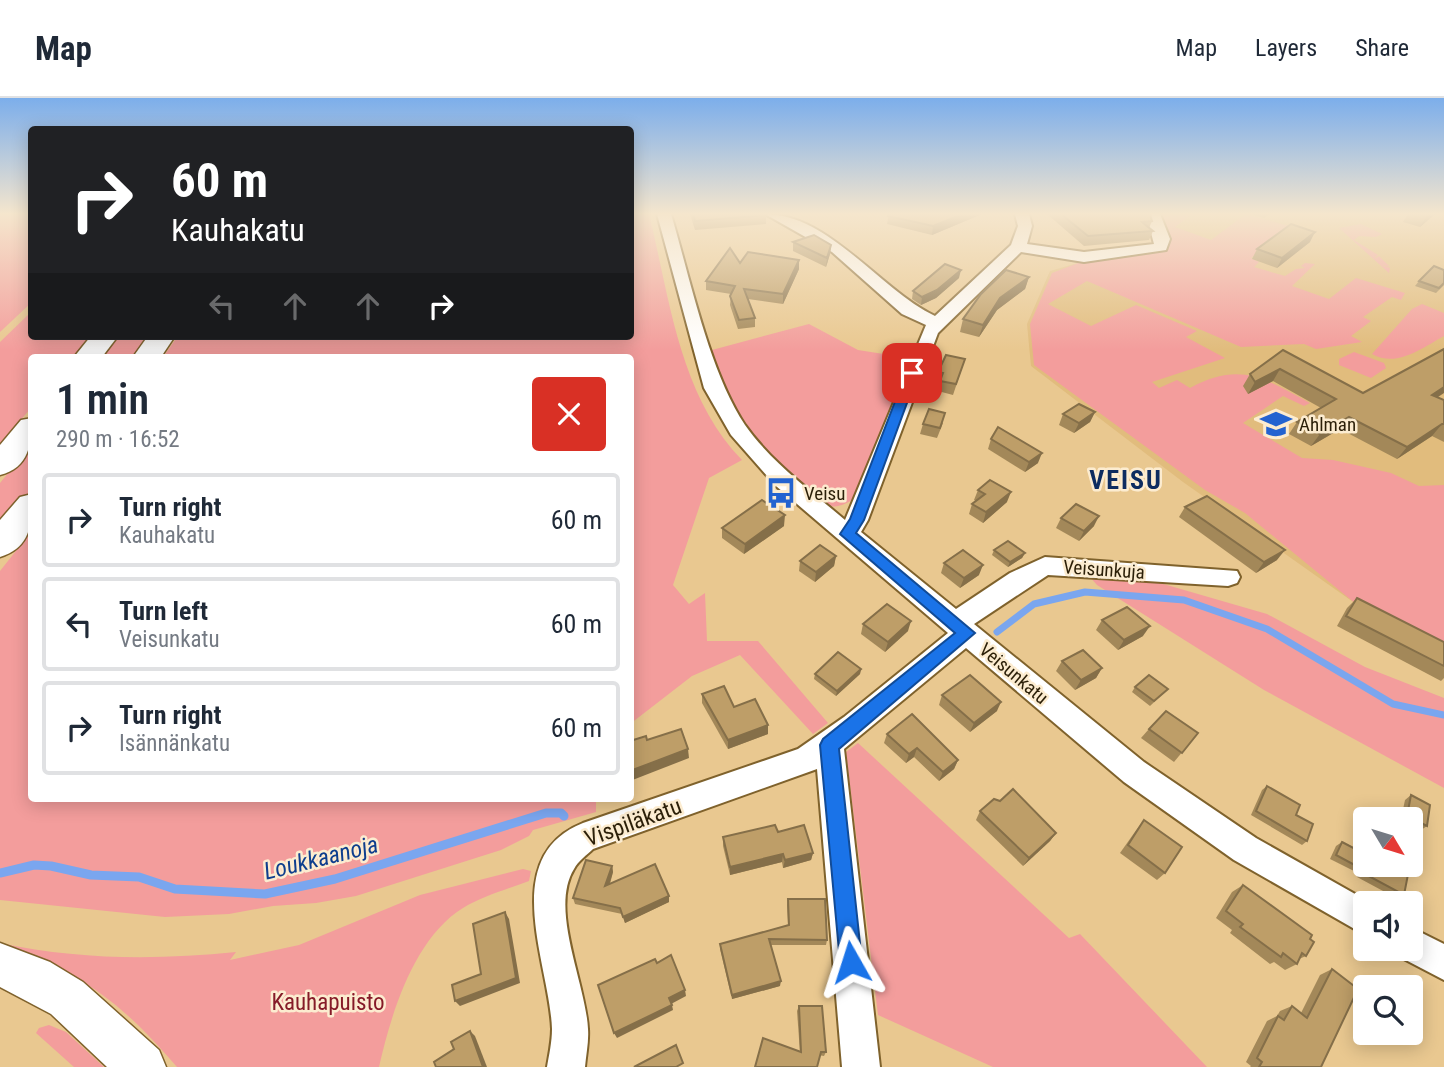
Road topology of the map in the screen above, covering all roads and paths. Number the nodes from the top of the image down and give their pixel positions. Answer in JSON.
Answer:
{"nodes":[{"id":1,"x":676,"y":259,"type":"edge"},
{"id":2,"x":849,"y":259,"type":"edge"},
{"id":3,"x":1005,"y":259,"type":"edge"},
{"id":4,"x":935,"y":323,"type":"junction"},
{"id":5,"x":102,"y":340,"type":"edge"},
{"id":6,"x":91,"y":354,"type":"edge"},
{"id":7,"x":28,"y":432,"type":"edge"},
{"id":8,"x":0,"y":466,"type":"edge"},
{"id":9,"x":28,"y":510,"type":"edge"},
{"id":10,"x":848,"y":534,"type":"junction"},
{"id":11,"x":0,"y":544,"type":"edge"},
{"id":12,"x":1228,"y":577,"type":"dead end"},
{"id":13,"x":960,"y":628,"type":"junction"},
{"id":14,"x":829,"y":745,"type":"junction"},
{"id":15,"x":1353,"y":911,"type":"edge"},
{"id":16,"x":1423,"y":951,"type":"edge"},
{"id":17,"x":1444,"y":963,"type":"edge"},
{"id":18,"x":0,"y":965,"type":"edge"},
{"id":19,"x":142,"y":1067,"type":"edge"},
{"id":20,"x":566,"y":1067,"type":"edge"},
{"id":21,"x":861,"y":1067,"type":"edge"}],
"edges":[{"from":1,"to":10,"type":"street","name":"Veisunkatu"},
{"from":2,"to":4,"type":"street"},
{"from":3,"to":4,"type":"street"},
{"from":4,"to":10,"type":"street"},
{"from":5,"to":6,"type":"highway"},
{"from":7,"to":8,"type":"highway"},
{"from":9,"to":11,"type":"highway"},
{"from":10,"to":13,"type":"street","name":"Veisunkatu"},
{"from":12,"to":13,"type":"street","name":"Veisunkuja"},
{"from":13,"to":14,"type":"street","name":"Veisunkuja"},
{"from":13,"to":15,"type":"street","name":"Veisunkatu"},
{"from":14,"to":20,"type":"street","name":"Vispiläkatu"},
{"from":14,"to":21,"type":"street"},
{"from":16,"to":17,"type":"street"},
{"from":18,"to":19,"type":"main road"}]}
